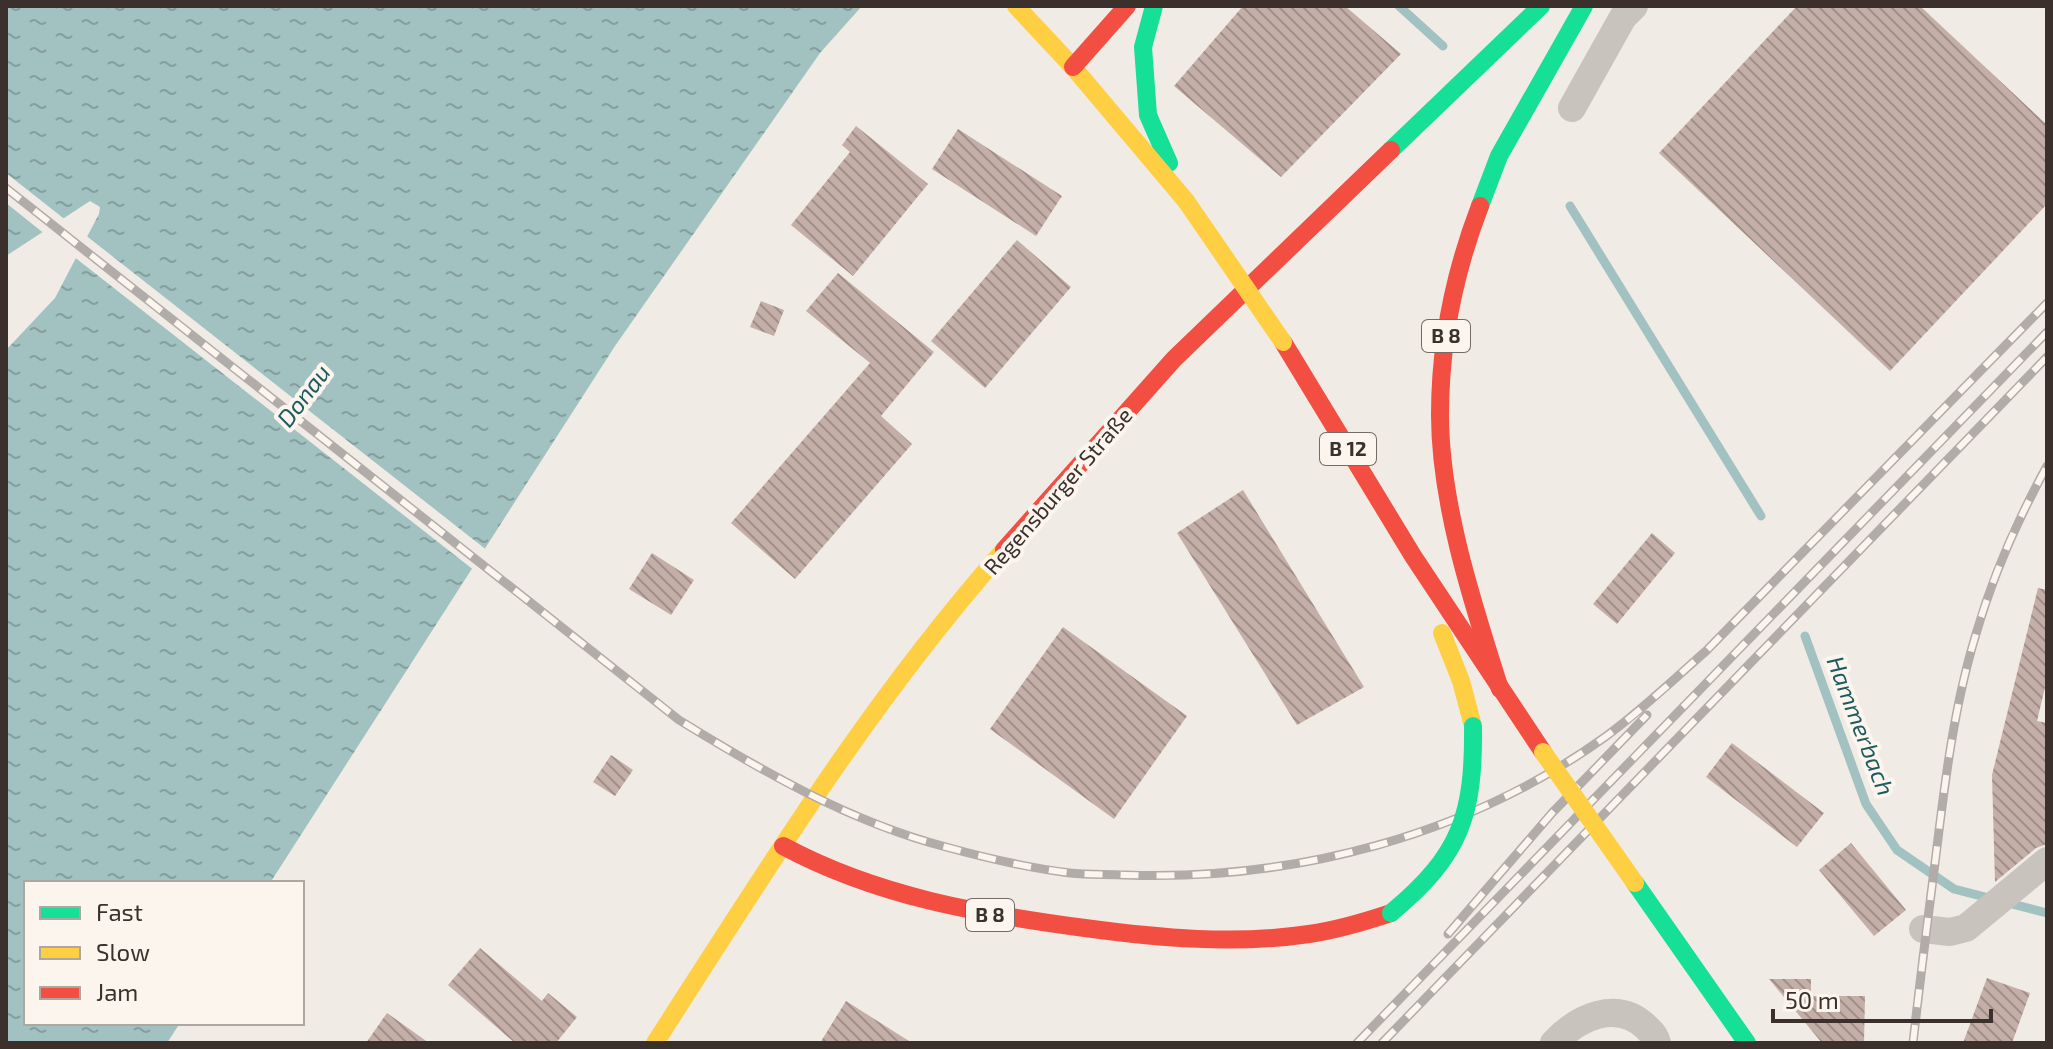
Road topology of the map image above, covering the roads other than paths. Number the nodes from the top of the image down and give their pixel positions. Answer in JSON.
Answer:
{"nodes":[{"id":1,"x":1016,"y":6,"type":"edge"},
{"id":2,"x":1127,"y":6,"type":"edge"},
{"id":3,"x":1154,"y":6,"type":"edge"},
{"id":4,"x":1541,"y":6,"type":"edge"},
{"id":5,"x":1584,"y":6,"type":"edge"},
{"id":6,"x":1634,"y":6,"type":"edge"},
{"id":7,"x":1073,"y":67,"type":"junction"},
{"id":8,"x":1572,"y":108,"type":"dead end"},
{"id":9,"x":1186,"y":201,"type":"junction"},
{"id":10,"x":1413,"y":556,"type":"junction"},
{"id":11,"x":1500,"y":689,"type":"junction"},
{"id":12,"x":783,"y":846,"type":"junction"},
{"id":13,"x":2047,"y":861,"type":"edge"},
{"id":14,"x":1923,"y":929,"type":"dead end"},
{"id":15,"x":1728,"y":1014,"type":"junction"},
{"id":16,"x":655,"y":1043,"type":"edge"},
{"id":17,"x":1554,"y":1043,"type":"edge"},
{"id":18,"x":1657,"y":1043,"type":"edge"},
{"id":19,"x":1726,"y":1043,"type":"edge"},
{"id":20,"x":1747,"y":1043,"type":"edge"}],
"edges":[{"from":1,"to":7,"type":"main road","number":"B 12"},
{"from":2,"to":7,"type":"main road"},
{"from":3,"to":9,"type":"main road"},
{"from":4,"to":12,"type":"main road","name":"Regensburger Straße"},
{"from":5,"to":11,"type":"main road","number":"B 8"},
{"from":6,"to":8,"type":"street"},
{"from":7,"to":9,"type":"main road","number":"B 12"},
{"from":9,"to":10,"type":"main road","number":"B 12","bridge":true},
{"from":10,"to":11,"type":"main road","number":"B 12"},
{"from":10,"to":12,"type":"main road","number":"B 8","bridge":true},
{"from":11,"to":15,"type":"main road","number":"B 12","bridge":true},
{"from":12,"to":16,"type":"main road","name":"Regensburger Straße"},
{"from":13,"to":14,"type":"street"},
{"from":15,"to":19,"type":"main road"},
{"from":15,"to":20,"type":"main road","number":"B 12"},
{"from":17,"to":18,"type":"street"}]}
